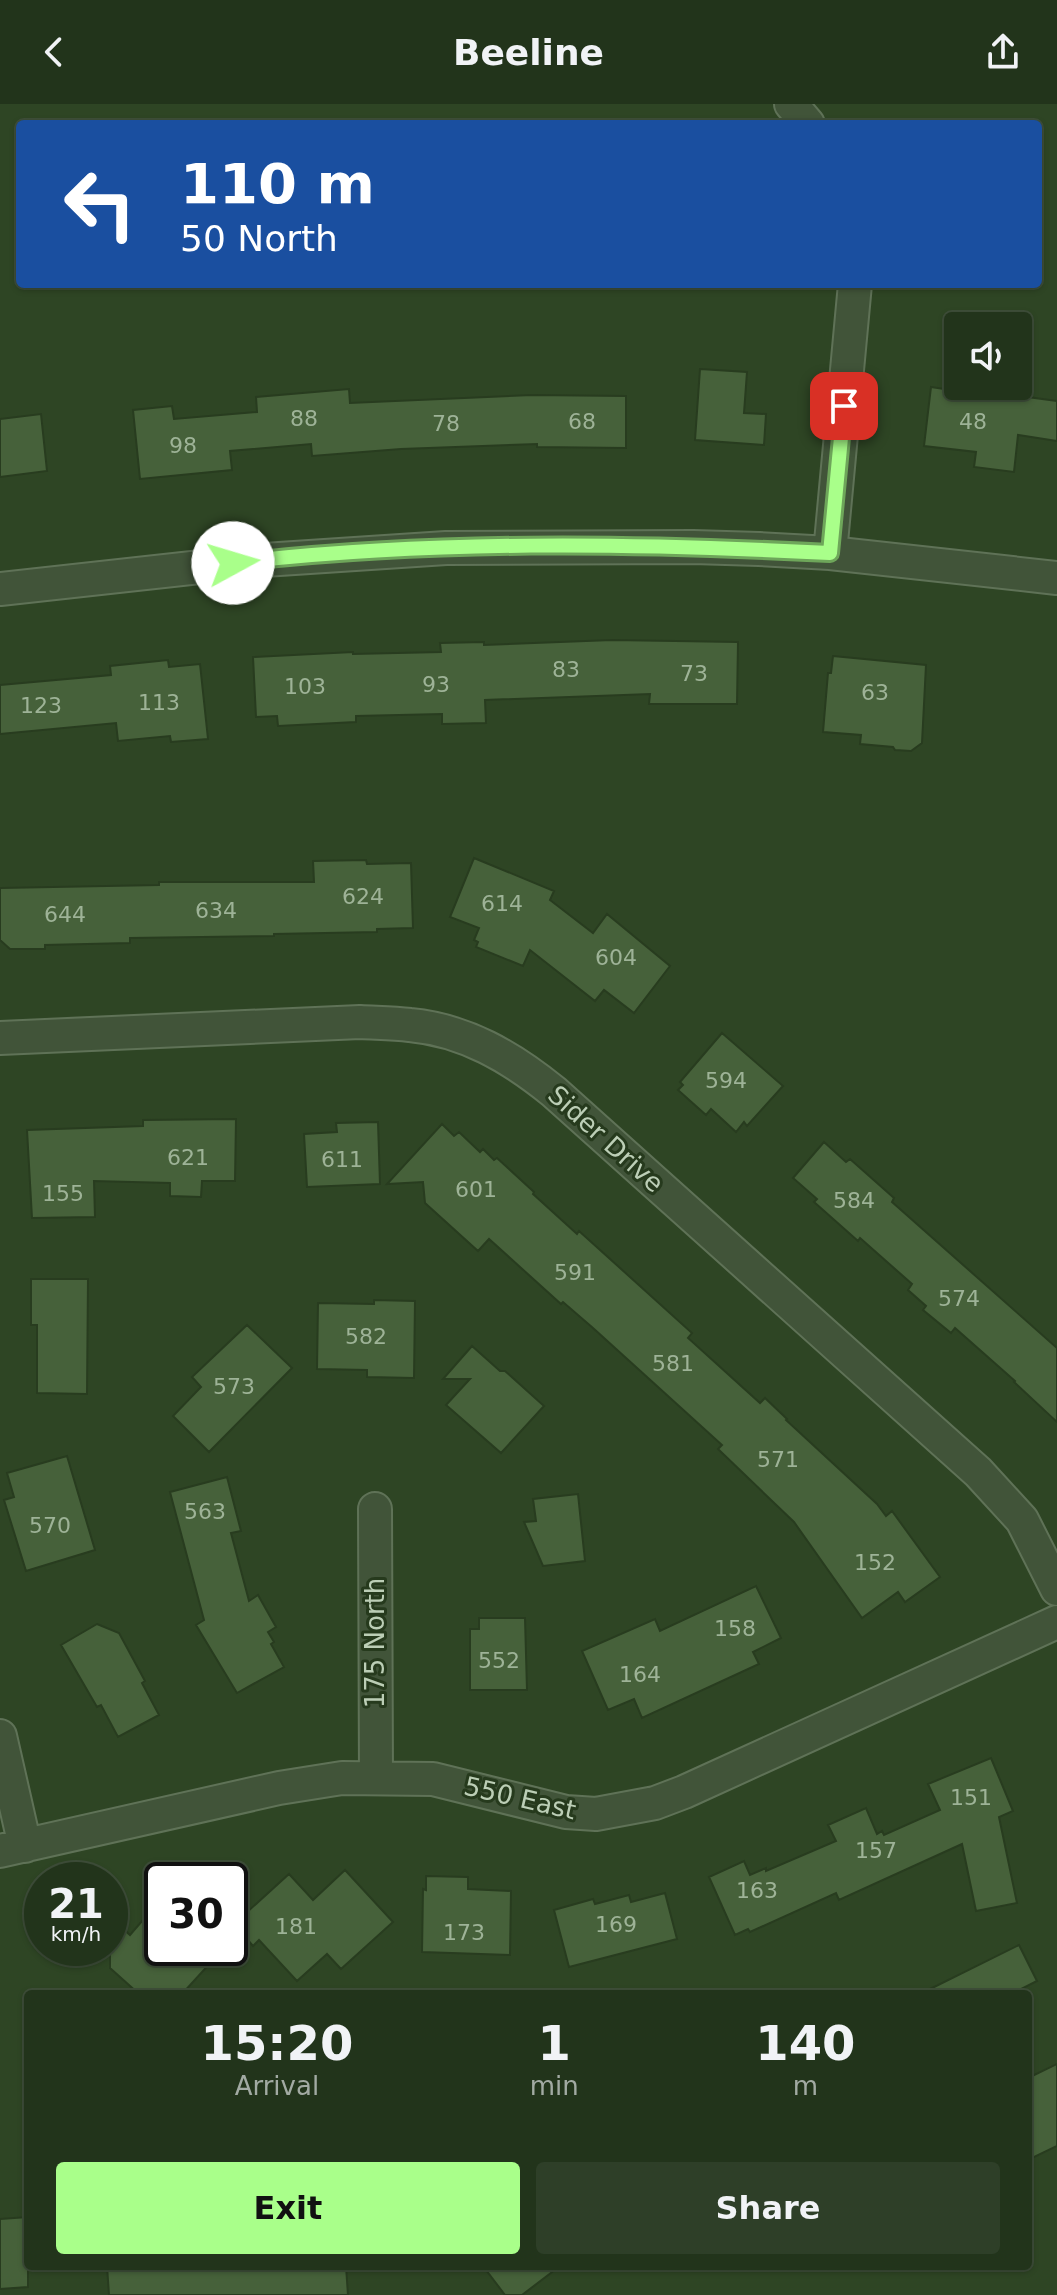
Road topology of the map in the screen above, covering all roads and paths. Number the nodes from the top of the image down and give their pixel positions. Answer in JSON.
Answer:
{"nodes":[{"id":1,"x":791,"y":104,"type":"edge"},
{"id":2,"x":805,"y":120,"type":"edge"},
{"id":3,"x":855,"y":288,"type":"edge"},
{"id":4,"x":830,"y":553,"type":"junction"},
{"id":5,"x":1057,"y":578,"type":"edge"},
{"id":6,"x":0,"y":589,"type":"edge"},
{"id":7,"x":0,"y":1038,"type":"edge"},
{"id":8,"x":375,"y":1509,"type":"dead end"},
{"id":9,"x":1057,"y":1589,"type":"edge"},
{"id":10,"x":1057,"y":1622,"type":"edge"},
{"id":11,"x":0,"y":1736,"type":"edge"},
{"id":12,"x":376,"y":1777,"type":"junction"},
{"id":13,"x":12,"y":1848,"type":"edge"}],
"edges":[{"from":1,"to":2,"type":"street"},
{"from":3,"to":4,"type":"street"},
{"from":4,"to":5,"type":"street"},
{"from":4,"to":6,"type":"street"},
{"from":7,"to":9,"type":"street","name":"Sider Drive"},
{"from":8,"to":12,"type":"street","name":"175 North"},
{"from":10,"to":12,"type":"street","name":"550 East"},
{"from":11,"to":13,"type":"street"},
{"from":12,"to":13,"type":"street","name":"550 East"}]}
